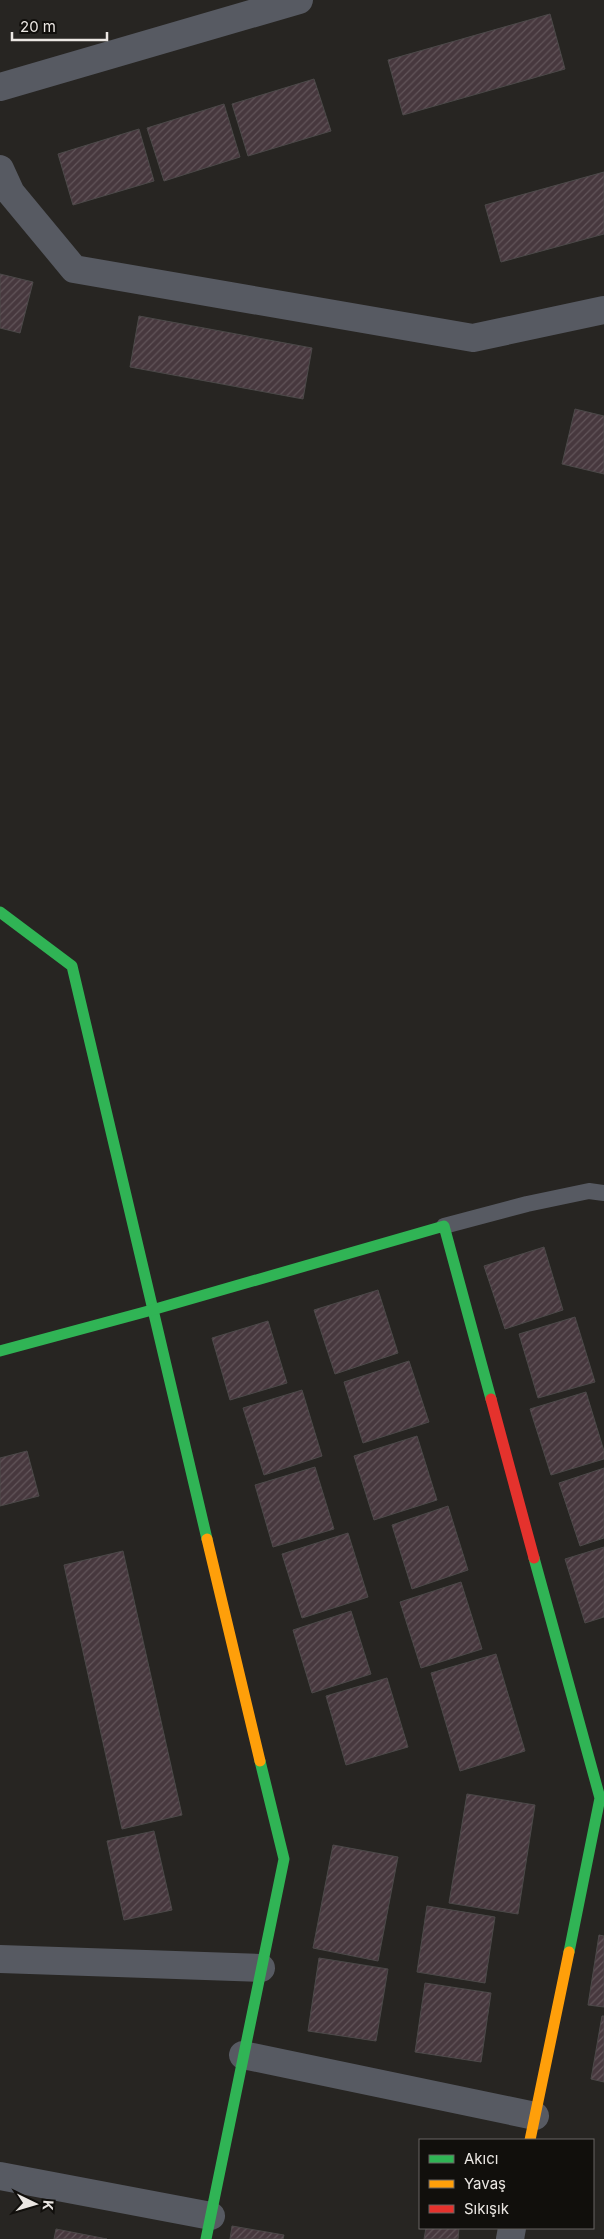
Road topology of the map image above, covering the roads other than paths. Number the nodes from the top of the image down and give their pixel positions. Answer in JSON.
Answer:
{"nodes":[{"id":1,"x":299,"y":0,"type":"edge"},
{"id":2,"x":0,"y":87,"type":"edge"},
{"id":3,"x":0,"y":169,"type":"edge"},
{"id":4,"x":604,"y":310,"type":"edge"},
{"id":5,"x":0,"y":912,"type":"edge"},
{"id":6,"x":604,"y":1193,"type":"edge"},
{"id":7,"x":444,"y":1226,"type":"junction"},
{"id":8,"x":152,"y":1310,"type":"junction"},
{"id":9,"x":0,"y":1351,"type":"edge"},
{"id":10,"x":0,"y":1959,"type":"edge"},
{"id":11,"x":261,"y":1968,"type":"junction"},
{"id":12,"x":244,"y":2055,"type":"junction"},
{"id":13,"x":533,"y":2128,"type":"edge"},
{"id":14,"x":0,"y":2176,"type":"edge"},
{"id":15,"x":208,"y":2228,"type":"edge"}],
"edges":[{"from":1,"to":2,"type":"street"},
{"from":3,"to":4,"type":"street"},
{"from":5,"to":8,"type":"street"},
{"from":6,"to":7,"type":"lane"},
{"from":7,"to":8,"type":"street"},
{"from":7,"to":13,"type":"street"},
{"from":8,"to":9,"type":"street"},
{"from":8,"to":11,"type":"street"},
{"from":10,"to":11,"type":"street"},
{"from":11,"to":12,"type":"street"},
{"from":12,"to":13,"type":"street"},
{"from":12,"to":15,"type":"street"},
{"from":14,"to":15,"type":"street"}]}
